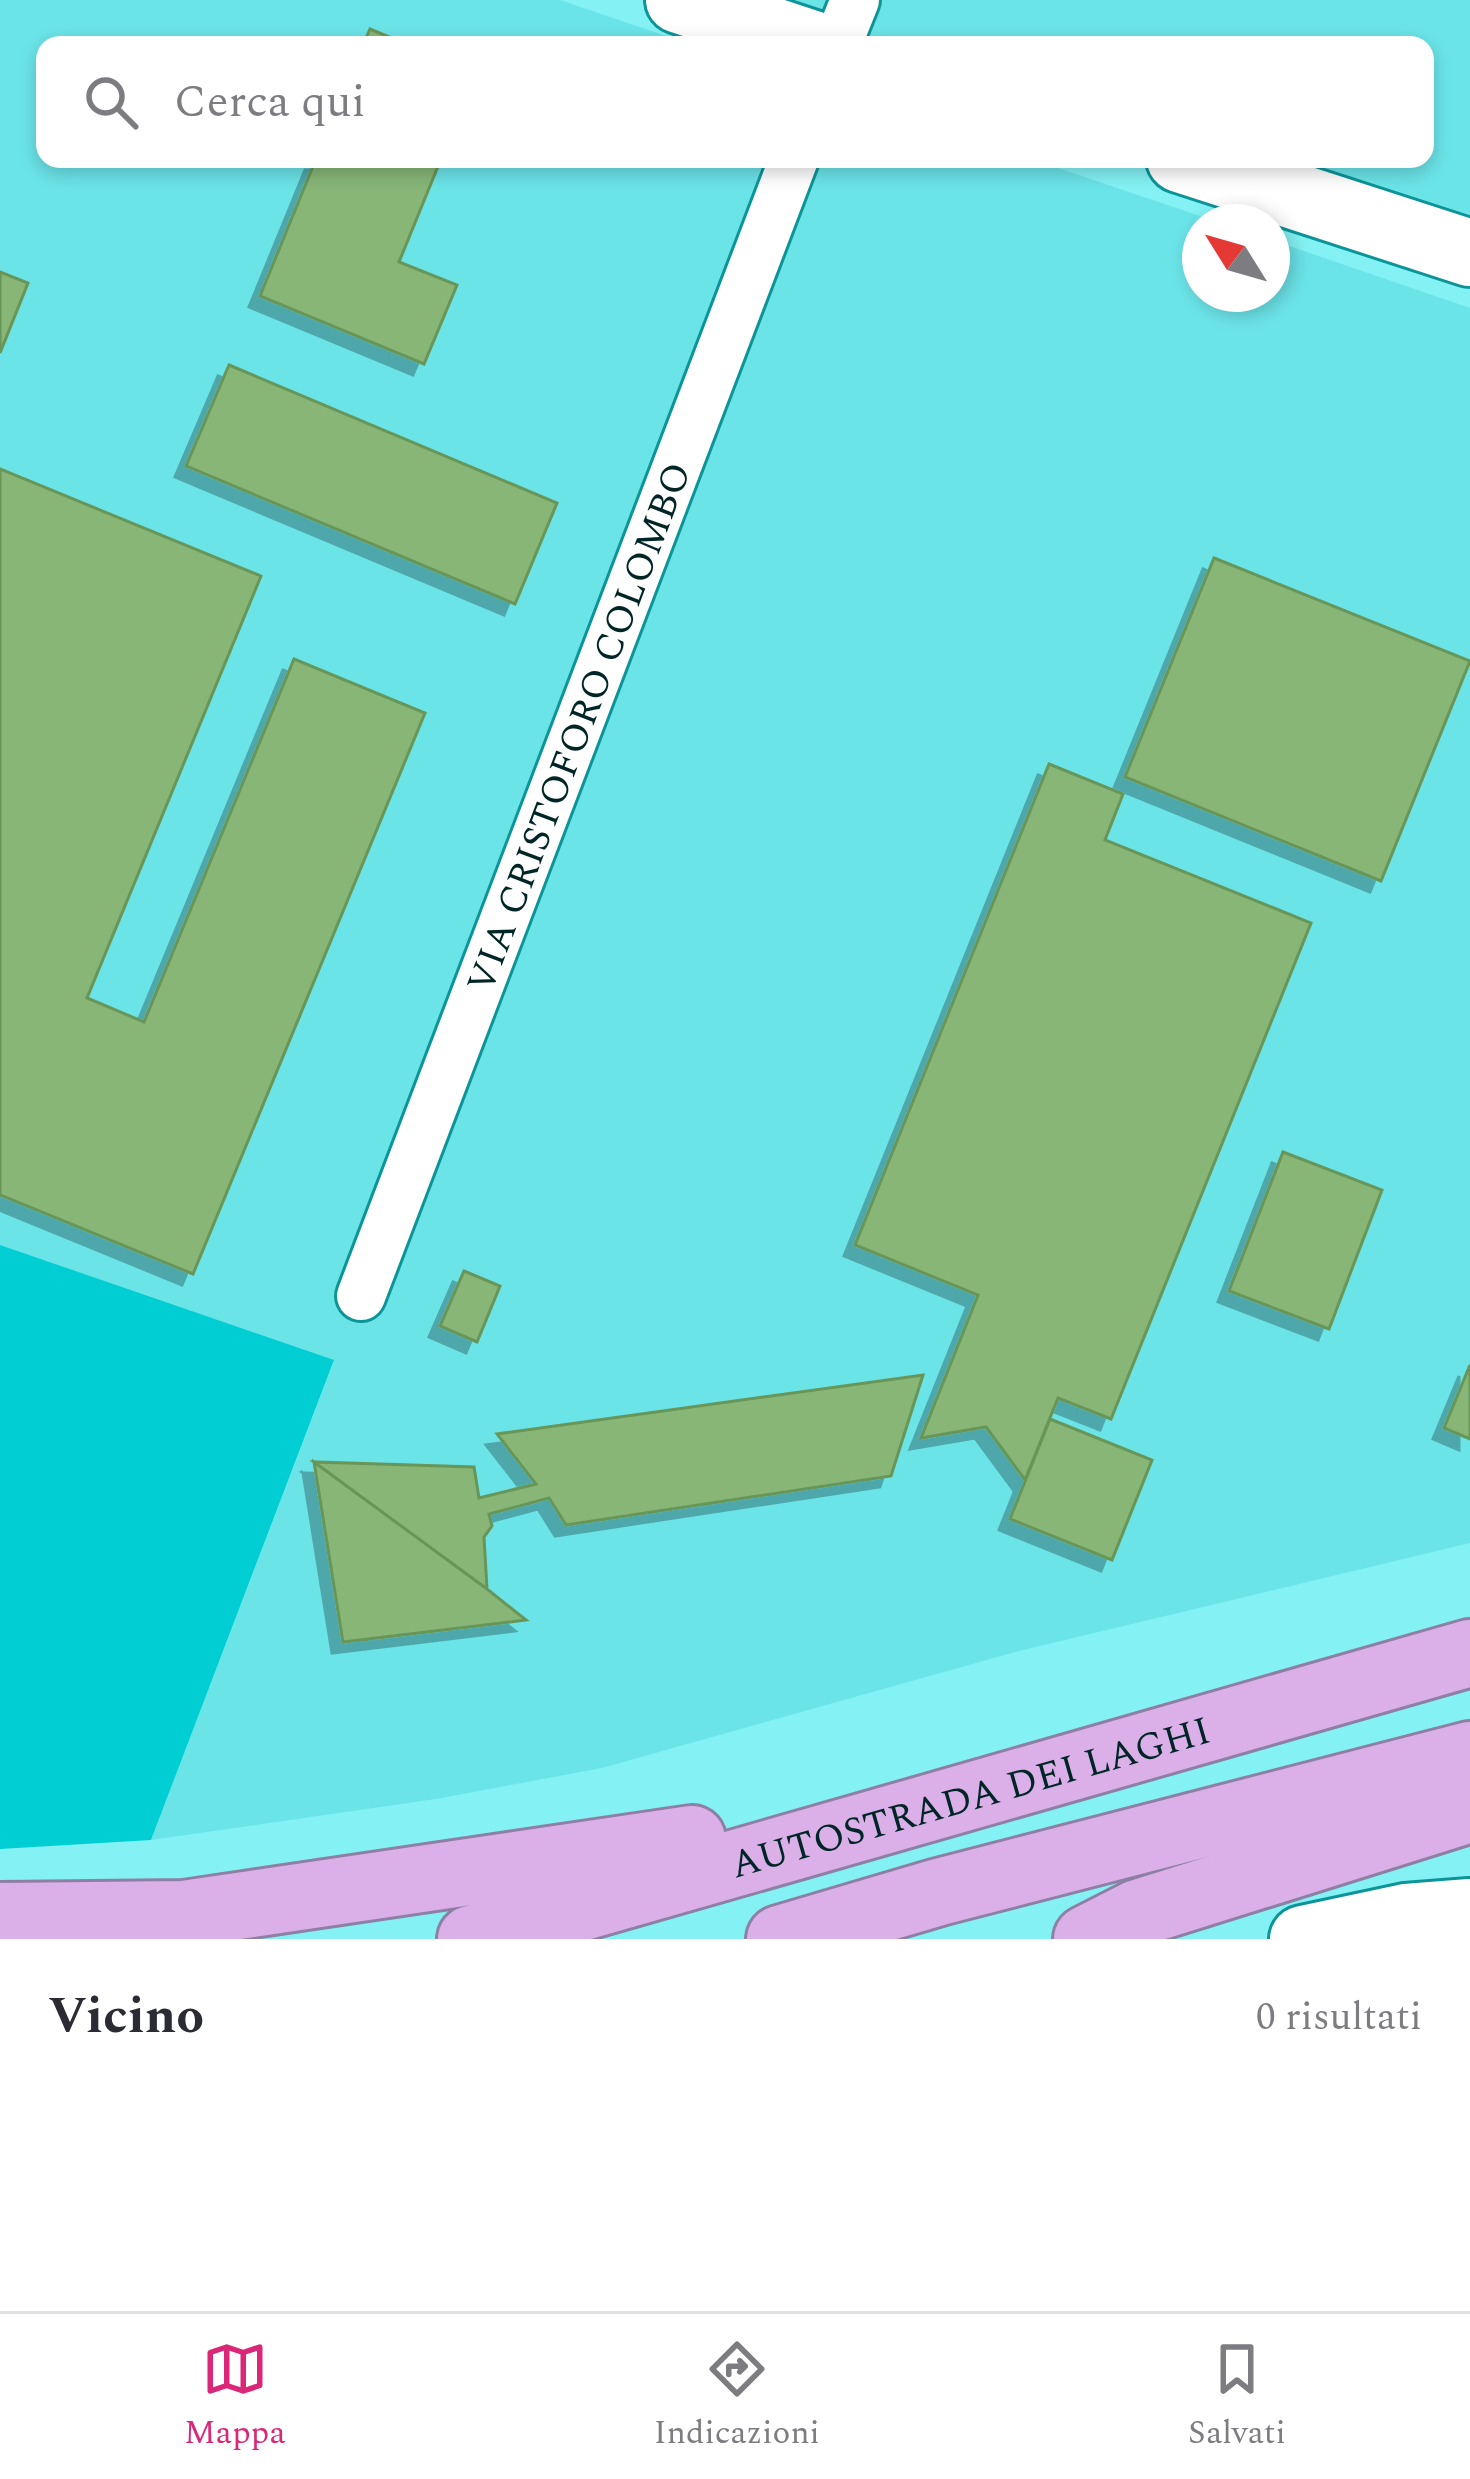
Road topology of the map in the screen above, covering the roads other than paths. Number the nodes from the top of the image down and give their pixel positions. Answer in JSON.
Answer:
{"nodes":[{"id":1,"x":679,"y":0,"type":"edge"},
{"id":2,"x":855,"y":0,"type":"edge"},
{"id":3,"x":789,"y":36,"type":"edge"},
{"id":4,"x":841,"y":36,"type":"edge"},
{"id":5,"x":791,"y":168,"type":"edge"},
{"id":6,"x":1208,"y":168,"type":"edge"},
{"id":7,"x":1470,"y":253,"type":"edge"},
{"id":8,"x":361,"y":1296,"type":"dead end"},
{"id":9,"x":1470,"y":1653,"type":"edge"},
{"id":10,"x":1470,"y":1755,"type":"edge"},
{"id":11,"x":939,"y":1802,"type":"junction"},
{"id":12,"x":1470,"y":1808,"type":"edge"},
{"id":13,"x":1470,"y":1912,"type":"edge"},
{"id":14,"x":0,"y":1916,"type":"edge"},
{"id":15,"x":471,"y":1939,"type":"edge"},
{"id":16,"x":780,"y":1939,"type":"edge"},
{"id":17,"x":1087,"y":1939,"type":"edge"},
{"id":18,"x":1303,"y":1939,"type":"edge"}],
"edges":[{"from":1,"to":3,"type":"street"},
{"from":2,"to":4,"type":"street"},
{"from":5,"to":8,"type":"street","name":"VIA CRISTOFORO COLOMBO"},
{"from":6,"to":7,"type":"street"},
{"from":9,"to":11,"type":"highway","name":"AUTOSTRADA DEI LAGHI"},
{"from":10,"to":16,"type":"highway"},
{"from":11,"to":14,"type":"highway"},
{"from":11,"to":15,"type":"highway","name":"AUTOSTRADA DEI LAGHI"},
{"from":12,"to":17,"type":"highway"},
{"from":13,"to":18,"type":"street"}]}
